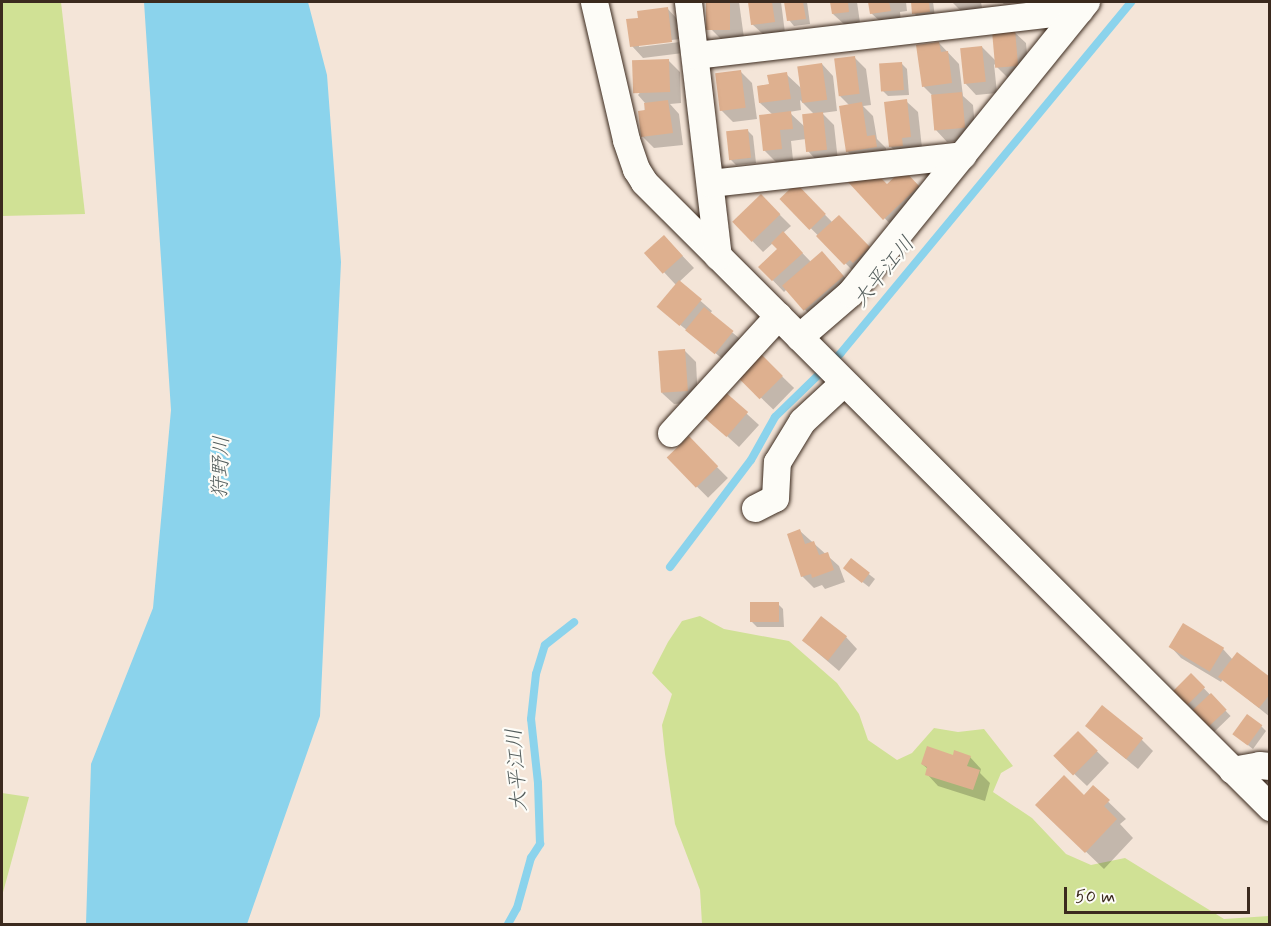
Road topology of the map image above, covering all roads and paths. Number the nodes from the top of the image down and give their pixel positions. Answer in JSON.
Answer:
{"nodes":[{"id":1,"x":594,"y":2,"type":"edge"},
{"id":2,"x":688,"y":2,"type":"edge"},
{"id":3,"x":1082,"y":6,"type":"edge"},
{"id":4,"x":695,"y":55,"type":"junction"},
{"id":5,"x":962,"y":155,"type":"junction"},
{"id":6,"x":710,"y":183,"type":"junction"},
{"id":7,"x":718,"y":256,"type":"junction"},
{"id":8,"x":778,"y":316,"type":"junction"},
{"id":9,"x":808,"y":345,"type":"junction"},
{"id":10,"x":841,"y":380,"type":"junction"},
{"id":11,"x":671,"y":433,"type":"dead end"},
{"id":12,"x":754,"y":508,"type":"dead end"},
{"id":13,"x":1269,"y":766,"type":"edge"},
{"id":14,"x":1232,"y":770,"type":"junction"},
{"id":15,"x":1269,"y":807,"type":"edge"}],
"edges":[{"from":1,"to":7,"type":"street"},
{"from":2,"to":4,"type":"street"},
{"from":3,"to":4,"type":"street"},
{"from":3,"to":5,"type":"street"},
{"from":4,"to":6,"type":"street"},
{"from":5,"to":6,"type":"street"},
{"from":5,"to":9,"type":"street"},
{"from":6,"to":7,"type":"street"},
{"from":7,"to":8,"type":"street"},
{"from":8,"to":9,"type":"street"},
{"from":8,"to":11,"type":"street"},
{"from":9,"to":10,"type":"street"},
{"from":10,"to":12,"type":"street"},
{"from":10,"to":14,"type":"street"},
{"from":13,"to":14,"type":"street"},
{"from":14,"to":15,"type":"street"}]}
